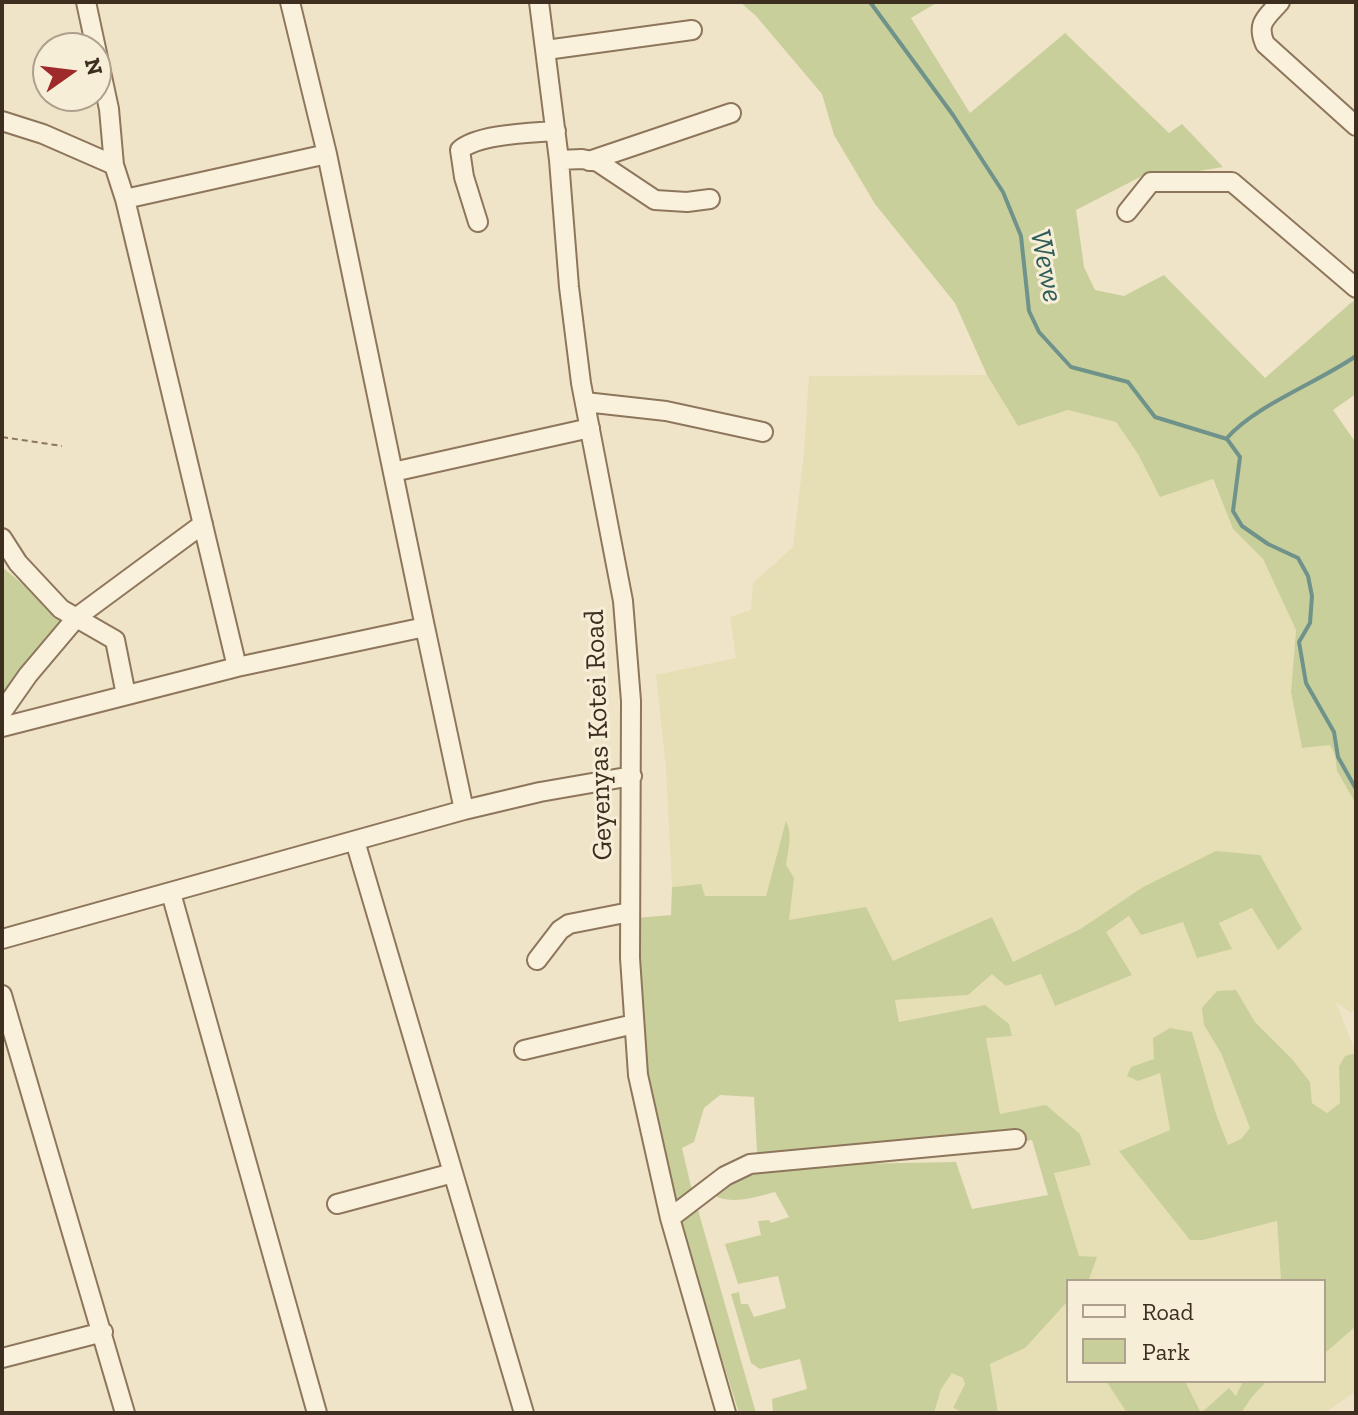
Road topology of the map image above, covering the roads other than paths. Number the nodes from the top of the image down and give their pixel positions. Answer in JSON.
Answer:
{"nodes":[{"id":1,"x":86,"y":2,"type":"edge"},
{"id":2,"x":290,"y":2,"type":"edge"},
{"id":3,"x":539,"y":2,"type":"edge"},
{"id":4,"x":1280,"y":2,"type":"edge"},
{"id":5,"x":692,"y":30,"type":"dead end"},
{"id":6,"x":546,"y":50,"type":"junction"},
{"id":7,"x":731,"y":113,"type":"dead end"},
{"id":8,"x":2,"y":121,"type":"edge"},
{"id":9,"x":1356,"y":126,"type":"edge"},
{"id":10,"x":556,"y":131,"type":"junction"},
{"id":11,"x":327,"y":154,"type":"junction"},
{"id":12,"x":559,"y":160,"type":"junction"},
{"id":13,"x":589,"y":161,"type":"junction"},
{"id":14,"x":114,"y":165,"type":"junction"},
{"id":15,"x":125,"y":199,"type":"junction"},
{"id":16,"x":710,"y":199,"type":"dead end"},
{"id":17,"x":1127,"y":212,"type":"dead end"},
{"id":18,"x":478,"y":222,"type":"dead end"},
{"id":19,"x":1356,"y":288,"type":"edge"},
{"id":20,"x":585,"y":402,"type":"junction"},
{"id":21,"x":590,"y":428,"type":"junction"},
{"id":22,"x":763,"y":432,"type":"dead end"},
{"id":23,"x":393,"y":472,"type":"junction"},
{"id":24,"x":203,"y":524,"type":"junction"},
{"id":25,"x":2,"y":538,"type":"edge"},
{"id":26,"x":77,"y":617,"type":"junction"},
{"id":27,"x":425,"y":627,"type":"junction"},
{"id":28,"x":237,"y":667,"type":"junction"},
{"id":29,"x":126,"y":695,"type":"junction"},
{"id":30,"x":2,"y":712,"type":"edge"},
{"id":31,"x":2,"y":727,"type":"edge"},
{"id":32,"x":632,"y":776,"type":"junction"},
{"id":33,"x":464,"y":810,"type":"junction"},
{"id":34,"x":355,"y":841,"type":"junction"},
{"id":35,"x":171,"y":893,"type":"junction"},
{"id":36,"x":630,"y":912,"type":"junction"},
{"id":37,"x":2,"y":939,"type":"edge"},
{"id":38,"x":537,"y":960,"type":"dead end"},
{"id":39,"x":2,"y":995,"type":"edge"},
{"id":40,"x":634,"y":1024,"type":"junction"},
{"id":41,"x":524,"y":1050,"type":"dead end"},
{"id":42,"x":1016,"y":1139,"type":"dead end"},
{"id":43,"x":453,"y":1173,"type":"junction"},
{"id":44,"x":337,"y":1204,"type":"dead end"},
{"id":45,"x":670,"y":1218,"type":"junction"},
{"id":46,"x":103,"y":1332,"type":"junction"},
{"id":47,"x":2,"y":1358,"type":"edge"},
{"id":48,"x":125,"y":1413,"type":"edge"},
{"id":49,"x":317,"y":1413,"type":"edge"},
{"id":50,"x":524,"y":1413,"type":"edge"},
{"id":51,"x":726,"y":1413,"type":"edge"}],
"edges":[{"from":1,"to":14,"type":"street"},
{"from":2,"to":11,"type":"street"},
{"from":3,"to":6,"type":"street","name":"Geyenyas Kotei Road"},
{"from":4,"to":9,"type":"street"},
{"from":5,"to":6,"type":"street"},
{"from":6,"to":10,"type":"street","name":"Geyenyas Kotei Road"},
{"from":7,"to":13,"type":"street"},
{"from":8,"to":14,"type":"street"},
{"from":10,"to":12,"type":"street","name":"Geyenyas Kotei Road"},
{"from":10,"to":18,"type":"street"},
{"from":11,"to":15,"type":"street"},
{"from":11,"to":23,"type":"street"},
{"from":12,"to":13,"type":"street"},
{"from":12,"to":20,"type":"street","name":"Geyenyas Kotei Road"},
{"from":13,"to":16,"type":"street"},
{"from":14,"to":15,"type":"street"},
{"from":15,"to":24,"type":"street"},
{"from":17,"to":19,"type":"street"},
{"from":20,"to":21,"type":"street","name":"Geyenyas Kotei Road"},
{"from":20,"to":22,"type":"street"},
{"from":21,"to":23,"type":"street"},
{"from":21,"to":32,"type":"street","name":"Geyenyas Kotei Road"},
{"from":23,"to":27,"type":"street"},
{"from":24,"to":26,"type":"street"},
{"from":24,"to":28,"type":"street"},
{"from":25,"to":26,"type":"street"},
{"from":26,"to":29,"type":"street"},
{"from":26,"to":30,"type":"street"},
{"from":27,"to":28,"type":"street"},
{"from":27,"to":33,"type":"street"},
{"from":28,"to":29,"type":"street"},
{"from":29,"to":31,"type":"street"},
{"from":32,"to":33,"type":"street"},
{"from":32,"to":36,"type":"street","name":"Geyenyas Kotei Road"},
{"from":33,"to":34,"type":"street"},
{"from":34,"to":35,"type":"street"},
{"from":34,"to":43,"type":"street"},
{"from":35,"to":37,"type":"street"},
{"from":35,"to":49,"type":"street"},
{"from":36,"to":38,"type":"street"},
{"from":36,"to":40,"type":"street","name":"Geyenyas Kotei Road"},
{"from":39,"to":46,"type":"street"},
{"from":40,"to":41,"type":"street"},
{"from":40,"to":45,"type":"street","name":"Geyenyas Kotei Road"},
{"from":42,"to":45,"type":"street"},
{"from":43,"to":44,"type":"street"},
{"from":43,"to":50,"type":"street"},
{"from":45,"to":51,"type":"street","name":"Geyenyas Kotei Road"},
{"from":46,"to":47,"type":"street"},
{"from":46,"to":48,"type":"street"}]}
